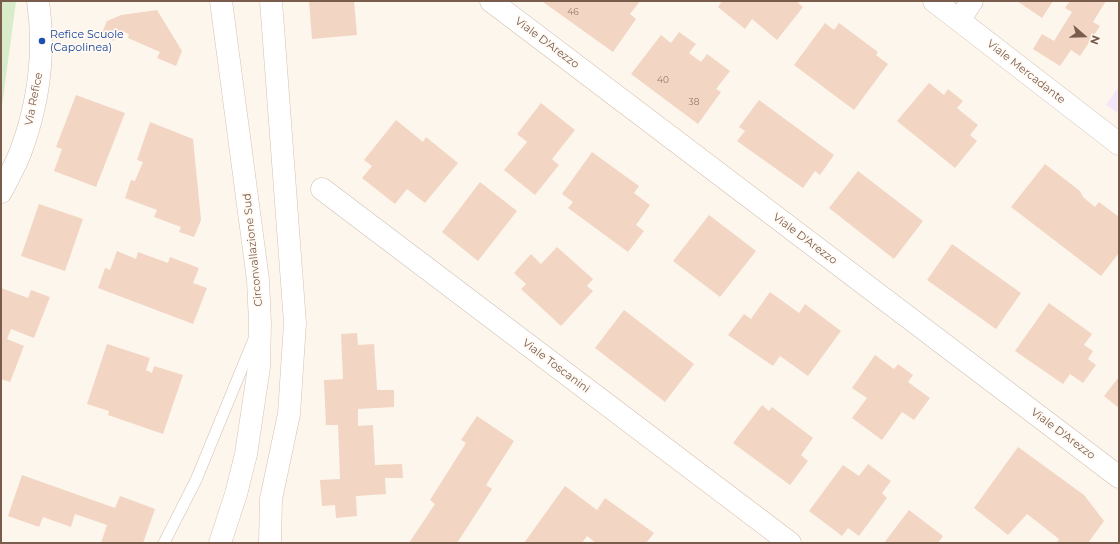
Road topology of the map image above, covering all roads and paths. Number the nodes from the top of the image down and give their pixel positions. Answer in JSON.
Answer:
{"nodes":[{"id":1,"x":38,"y":1,"type":"edge"},
{"id":2,"x":221,"y":1,"type":"edge"},
{"id":3,"x":270,"y":1,"type":"edge"},
{"id":4,"x":491,"y":1,"type":"edge"},
{"id":5,"x":934,"y":1,"type":"edge"},
{"id":6,"x":972,"y":1,"type":"edge"},
{"id":7,"x":958,"y":20,"type":"junction"},
{"id":8,"x":1119,"y":144,"type":"edge"},
{"id":9,"x":322,"y":188,"type":"dead end"},
{"id":10,"x":1,"y":192,"type":"edge"},
{"id":11,"x":260,"y":323,"type":"junction"},
{"id":12,"x":1119,"y":476,"type":"edge"},
{"id":13,"x":164,"y":543,"type":"edge"},
{"id":14,"x":220,"y":543,"type":"edge"},
{"id":15,"x":270,"y":543,"type":"edge"},
{"id":16,"x":790,"y":543,"type":"edge"}],
"edges":[{"from":1,"to":10,"type":"street","name":"Via Refice"},
{"from":2,"to":11,"type":"street","name":"Circonvallazione Sud"},
{"from":3,"to":15,"type":"street"},
{"from":4,"to":12,"type":"street","name":"Viale D'Arezzo"},
{"from":5,"to":7,"type":"street","name":"Viale Mercadante"},
{"from":6,"to":7,"type":"street"},
{"from":7,"to":8,"type":"street","name":"Viale Mercadante"},
{"from":9,"to":16,"type":"street","name":"Viale Toscanini"},
{"from":11,"to":13,"type":"lane"},
{"from":11,"to":14,"type":"street","name":"Circonvallazione Sud"}]}
